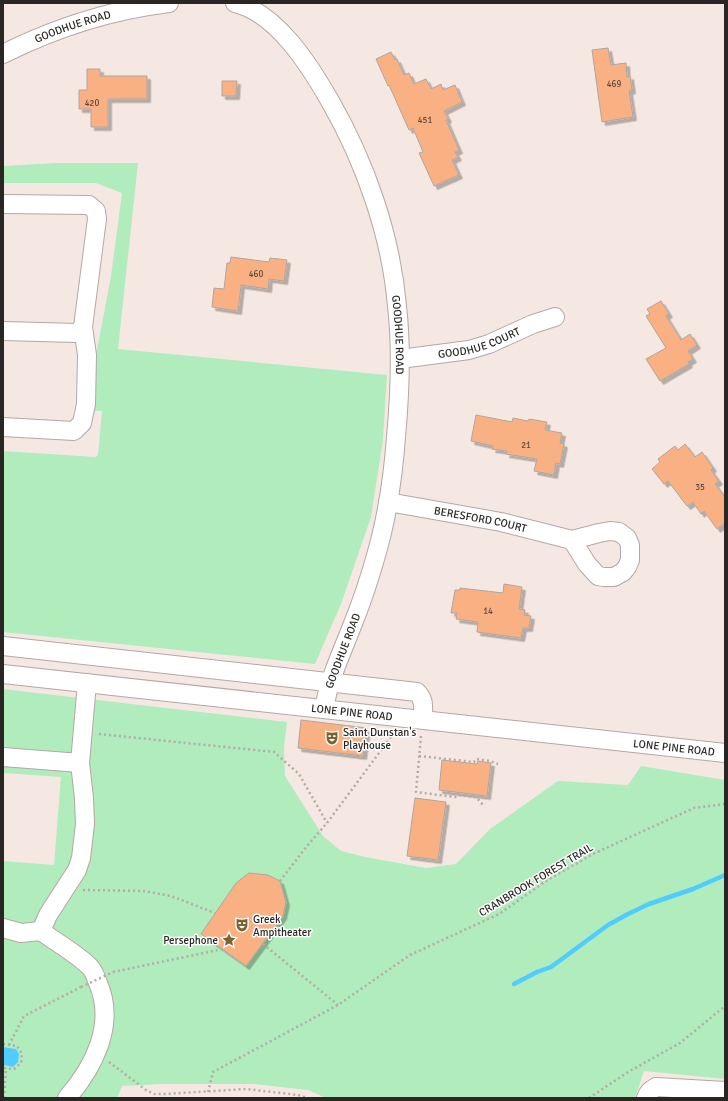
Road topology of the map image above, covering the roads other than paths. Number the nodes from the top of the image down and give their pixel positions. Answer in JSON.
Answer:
{"nodes":[{"id":1,"x":169,"y":3,"type":"edge"},
{"id":2,"x":241,"y":4,"type":"edge"},
{"id":3,"x":3,"y":54,"type":"edge"},
{"id":4,"x":3,"y":204,"type":"edge"},
{"id":5,"x":555,"y":317,"type":"dead end"},
{"id":6,"x":83,"y":328,"type":"junction"},
{"id":7,"x":3,"y":331,"type":"edge"},
{"id":8,"x":400,"y":359,"type":"junction"},
{"id":9,"x":3,"y":427,"type":"edge"},
{"id":10,"x":388,"y":502,"type":"junction"},
{"id":11,"x":572,"y":540,"type":"dead end"},
{"id":12,"x":3,"y":646,"type":"edge"},
{"id":13,"x":3,"y":674,"type":"edge"},
{"id":14,"x":330,"y":682,"type":"junction"},
{"id":15,"x":87,"y":683,"type":"junction"},
{"id":16,"x":324,"y":709,"type":"junction"},
{"id":17,"x":422,"y":727,"type":"junction"},
{"id":18,"x":725,"y":753,"type":"edge"},
{"id":19,"x":3,"y":758,"type":"edge"},
{"id":20,"x":80,"y":763,"type":"junction"},
{"id":21,"x":3,"y":928,"type":"edge"},
{"id":22,"x":41,"y":931,"type":"junction"},
{"id":23,"x":725,"y":1091,"type":"edge"},
{"id":24,"x":67,"y":1098,"type":"edge"},
{"id":25,"x":646,"y":1098,"type":"edge"}],
"edges":[{"from":1,"to":3,"type":"street","name":"GOODHUE ROAD"},
{"from":2,"to":8,"type":"street","name":"GOODHUE ROAD"},
{"from":4,"to":6,"type":"street"},
{"from":5,"to":8,"type":"street","name":"GOODHUE COURT"},
{"from":6,"to":7,"type":"street"},
{"from":6,"to":9,"type":"street"},
{"from":8,"to":10,"type":"street","name":"GOODHUE ROAD"},
{"from":10,"to":11,"type":"street","name":"BERESFORD COURT"},
{"from":10,"to":14,"type":"street","name":"GOODHUE ROAD"},
{"from":12,"to":14,"type":"street"},
{"from":13,"to":15,"type":"street","name":"LONE PINE ROAD"},
{"from":14,"to":16,"type":"street","name":"GOODHUE ROAD"},
{"from":14,"to":17,"type":"street"},
{"from":15,"to":16,"type":"street","name":"LONE PINE ROAD"},
{"from":15,"to":20,"type":"street"},
{"from":16,"to":17,"type":"street","name":"LONE PINE ROAD"},
{"from":17,"to":18,"type":"street","name":"LONE PINE ROAD"},
{"from":19,"to":20,"type":"street"},
{"from":20,"to":22,"type":"street"},
{"from":21,"to":22,"type":"street"},
{"from":22,"to":24,"type":"street"},
{"from":23,"to":25,"type":"street"}]}
